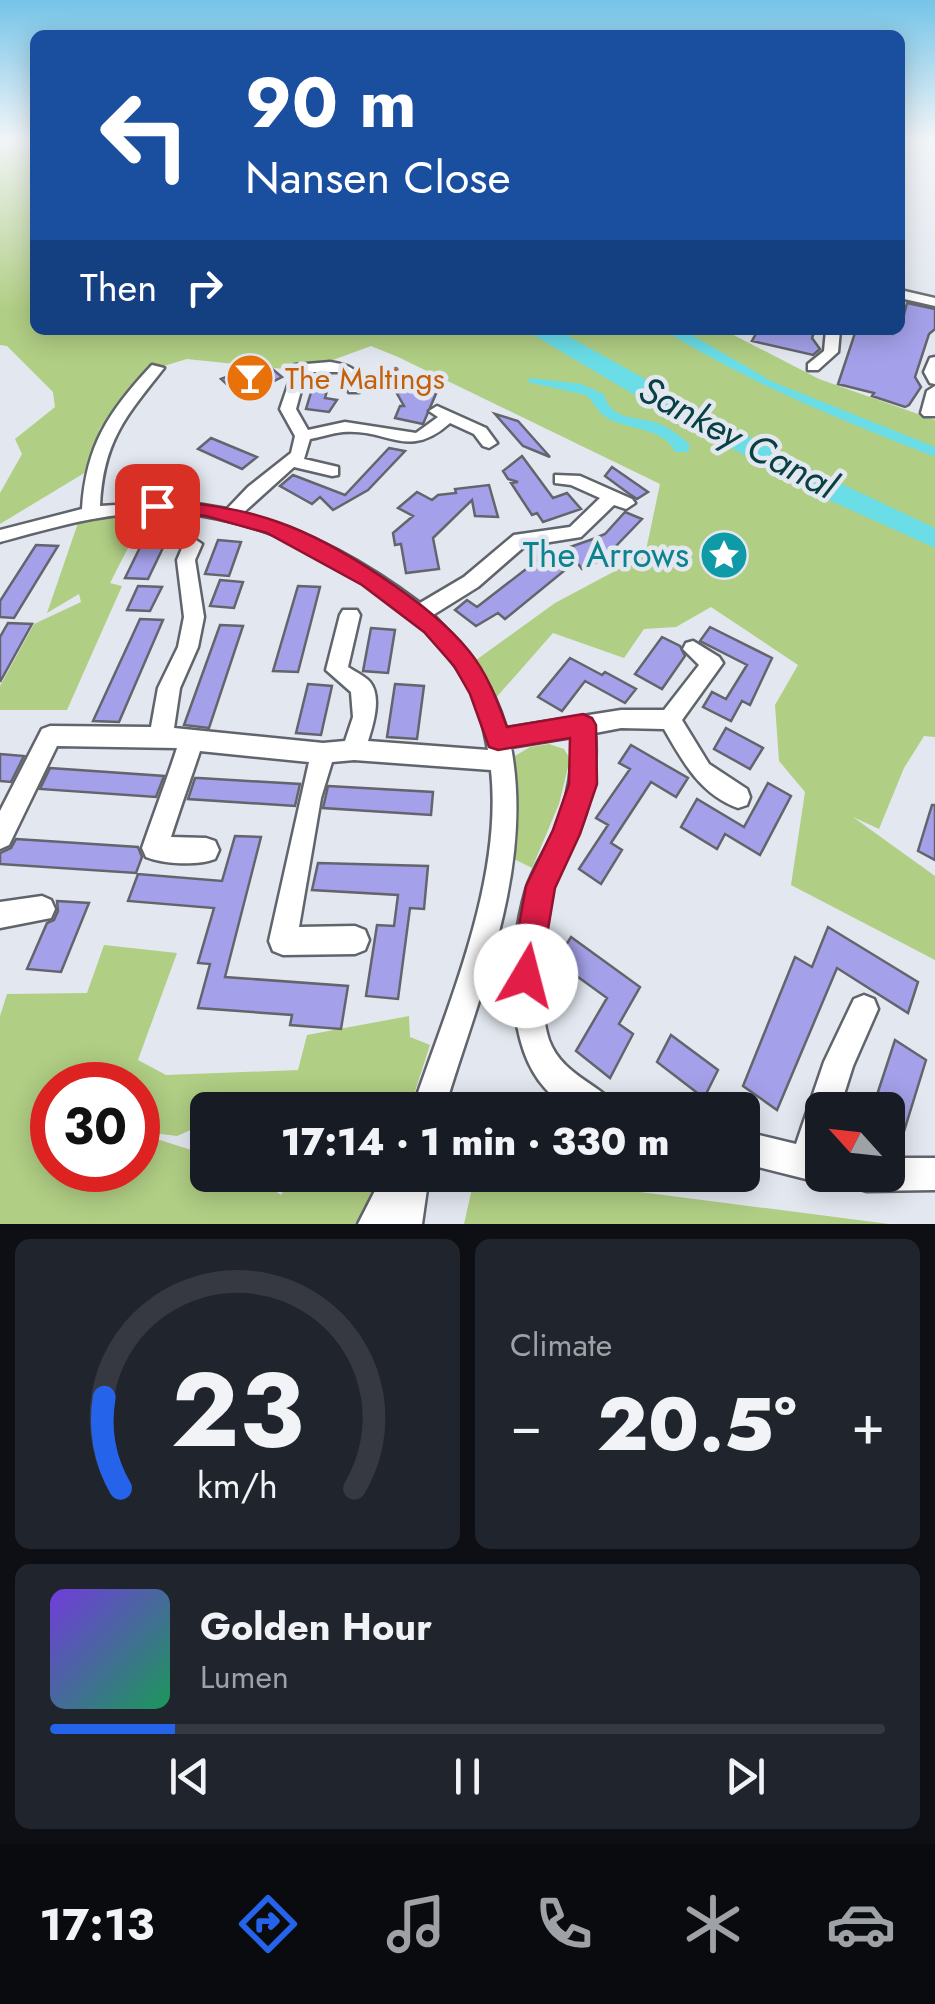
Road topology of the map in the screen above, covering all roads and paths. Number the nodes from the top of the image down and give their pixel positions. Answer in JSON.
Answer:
{"nodes":[{"id":1,"x":905,"y":287,"type":"edge"},
{"id":2,"x":935,"y":302,"type":"edge"},
{"id":3,"x":833,"y":335,"type":"edge"},
{"id":4,"x":934,"y":358,"type":"edge"},
{"id":5,"x":813,"y":367,"type":"dead end"},
{"id":6,"x":157,"y":368,"type":"dead end"},
{"id":7,"x":935,"y":380,"type":"edge"},
{"id":8,"x":354,"y":389,"type":"dead end"},
{"id":9,"x":935,"y":391,"type":"edge"},
{"id":10,"x":927,"y":413,"type":"edge"},
{"id":11,"x":303,"y":436,"type":"junction"},
{"id":12,"x":489,"y":443,"type":"dead end"},
{"id":13,"x":293,"y":462,"type":"junction"},
{"id":14,"x":332,"y":471,"type":"dead end"},
{"id":15,"x":561,"y":479,"type":"dead end"},
{"id":16,"x":91,"y":513,"type":"junction"},
{"id":17,"x":232,"y":514,"type":"junction"},
{"id":18,"x":0,"y":536,"type":"edge"},
{"id":19,"x":193,"y":544,"type":"dead end"},
{"id":20,"x":418,"y":614,"type":"junction"},
{"id":21,"x":350,"y":615,"type":"dead end"},
{"id":22,"x":693,"y":650,"type":"dead end"},
{"id":23,"x":670,"y":720,"type":"junction"},
{"id":24,"x":583,"y":725,"type":"junction"},
{"id":25,"x":161,"y":737,"type":"junction"},
{"id":26,"x":190,"y":742,"type":"junction"},
{"id":27,"x":354,"y":750,"type":"junction"},
{"id":28,"x":500,"y":750,"type":"junction"},
{"id":29,"x":323,"y":753,"type":"junction"},
{"id":30,"x":738,"y":796,"type":"dead end"},
{"id":31,"x":0,"y":837,"type":"edge"},
{"id":32,"x":206,"y":850,"type":"dead end"},
{"id":33,"x":42,"y":908,"type":"dead end"},
{"id":34,"x":0,"y":915,"type":"edge"},
{"id":35,"x":355,"y":940,"type":"dead end"},
{"id":36,"x":864,"y":1009,"type":"dead end"},
{"id":37,"x":433,"y":1092,"type":"edge"},
{"id":38,"x":572,"y":1092,"type":"edge"},
{"id":39,"x":829,"y":1092,"type":"edge"},
{"id":40,"x":760,"y":1152,"type":"edge"},
{"id":41,"x":805,"y":1164,"type":"edge"},
{"id":42,"x":905,"y":1174,"type":"edge"},
{"id":43,"x":935,"y":1174,"type":"edge"},
{"id":44,"x":392,"y":1192,"type":"edge"},
{"id":45,"x":410,"y":1192,"type":"edge"},
{"id":46,"x":375,"y":1224,"type":"edge"},
{"id":47,"x":405,"y":1224,"type":"edge"}],
"edges":[{"from":1,"to":2,"type":"street"},
{"from":3,"to":5,"type":"street"},
{"from":4,"to":7,"type":"street"},
{"from":6,"to":16,"type":"street"},
{"from":8,"to":11,"type":"street"},
{"from":9,"to":10,"type":"street"},
{"from":11,"to":12,"type":"street"},
{"from":11,"to":13,"type":"street"},
{"from":13,"to":14,"type":"street"},
{"from":13,"to":17,"type":"street"},
{"from":15,"to":20,"type":"street"},
{"from":16,"to":17,"type":"street"},
{"from":16,"to":18,"type":"street"},
{"from":17,"to":20,"type":"street"},
{"from":19,"to":25,"type":"street"},
{"from":20,"to":28,"type":"street"},
{"from":21,"to":27,"type":"street"},
{"from":22,"to":23,"type":"street"},
{"from":23,"to":24,"type":"street"},
{"from":23,"to":30,"type":"street"},
{"from":24,"to":28,"type":"street"},
{"from":24,"to":38,"type":"street"},
{"from":25,"to":26,"type":"street"},
{"from":25,"to":31,"type":"street"},
{"from":26,"to":29,"type":"street"},
{"from":26,"to":32,"type":"street"},
{"from":27,"to":28,"type":"street"},
{"from":27,"to":29,"type":"street"},
{"from":28,"to":37,"type":"street"},
{"from":29,"to":35,"type":"street"},
{"from":33,"to":34,"type":"street"},
{"from":36,"to":39,"type":"street"},
{"from":40,"to":41,"type":"street"},
{"from":42,"to":43,"type":"street"},
{"from":44,"to":46,"type":"street"},
{"from":45,"to":47,"type":"street"}]}
